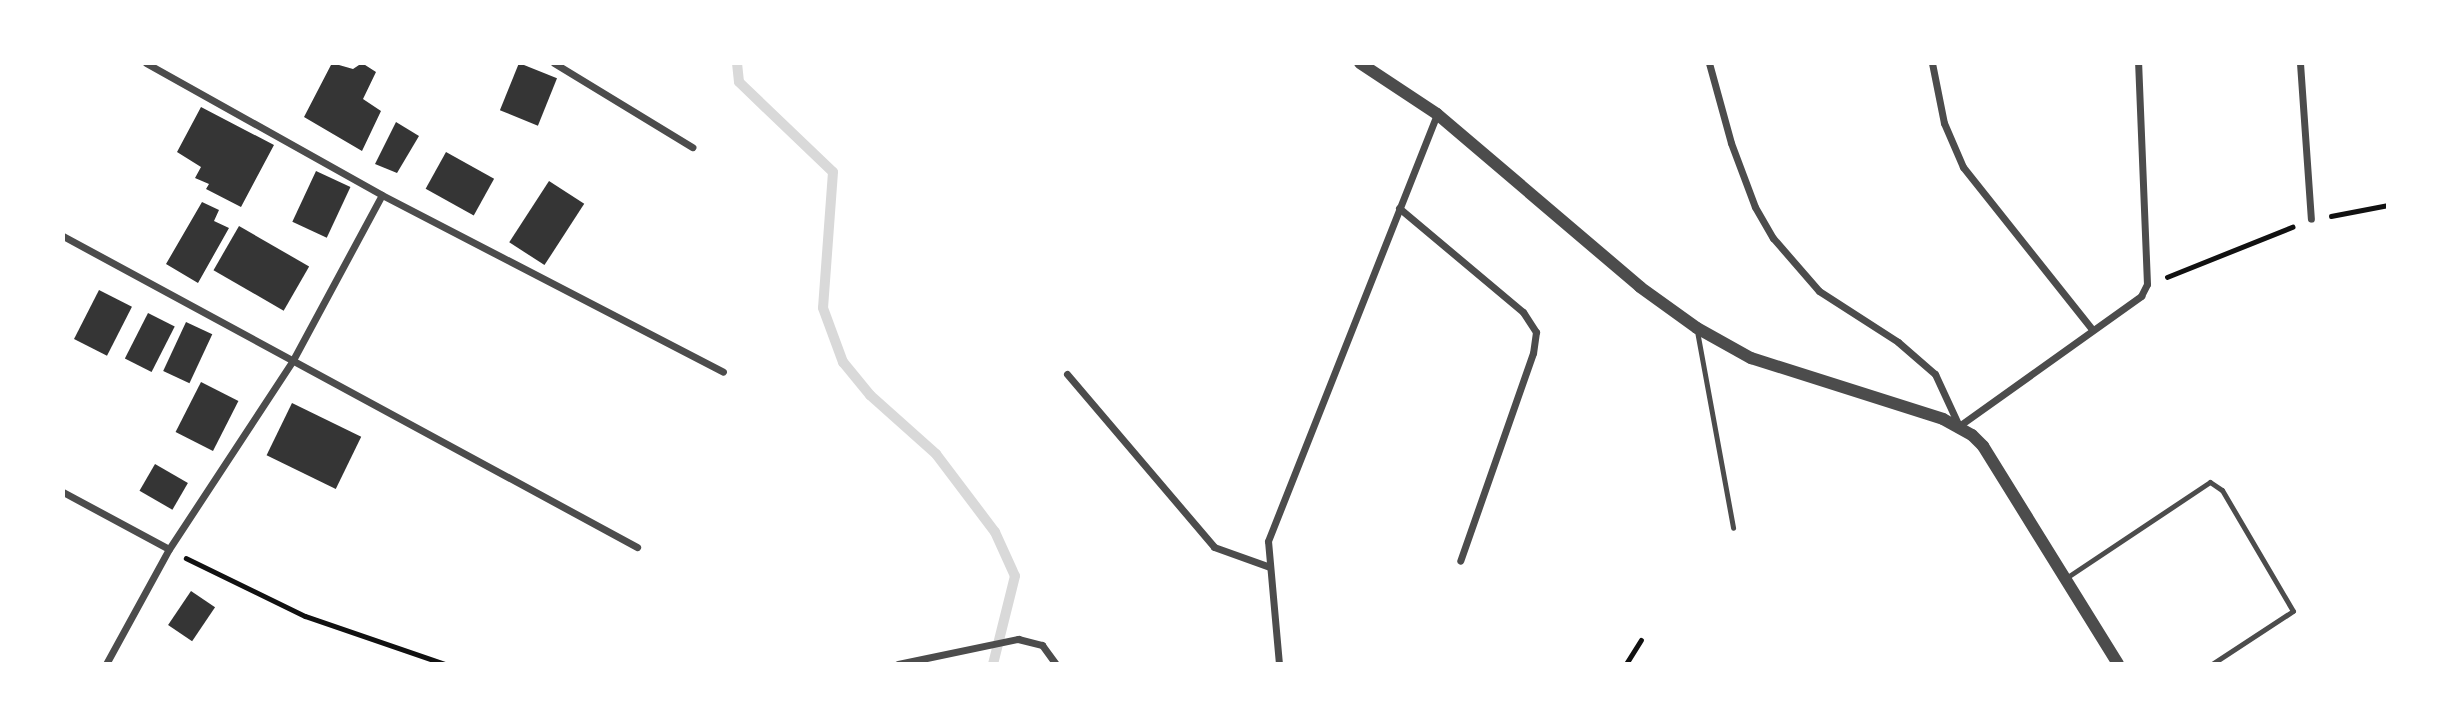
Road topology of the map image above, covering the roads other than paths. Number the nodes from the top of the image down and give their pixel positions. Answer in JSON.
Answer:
{"nodes":[{"id":1,"x":146,"y":63,"type":"edge"},
{"id":2,"x":554,"y":63,"type":"edge"},
{"id":3,"x":1360,"y":63,"type":"edge"},
{"id":4,"x":1709,"y":63,"type":"edge"},
{"id":5,"x":1931,"y":63,"type":"edge"},
{"id":6,"x":2138,"y":63,"type":"edge"},
{"id":7,"x":2300,"y":63,"type":"edge"},
{"id":8,"x":1437,"y":114,"type":"junction"},
{"id":9,"x":692,"y":146,"type":"dead end"},
{"id":10,"x":382,"y":195,"type":"junction"},
{"id":11,"x":1398,"y":208,"type":"junction"},
{"id":12,"x":2311,"y":219,"type":"road end"},
{"id":13,"x":63,"y":236,"type":"edge"},
{"id":14,"x":1697,"y":328,"type":"junction"},
{"id":15,"x":2091,"y":328,"type":"junction"},
{"id":16,"x":293,"y":360,"type":"junction"},
{"id":17,"x":723,"y":372,"type":"dead end"},
{"id":18,"x":1067,"y":374,"type":"dead end"},
{"id":19,"x":1958,"y":426,"type":"junction"},
{"id":20,"x":63,"y":492,"type":"edge"},
{"id":21,"x":1733,"y":528,"type":"dead end"},
{"id":22,"x":637,"y":547,"type":"dead end"},
{"id":23,"x":169,"y":550,"type":"junction"},
{"id":24,"x":1460,"y":561,"type":"dead end"},
{"id":25,"x":1270,"y":567,"type":"junction"},
{"id":26,"x":2066,"y":578,"type":"junction"},
{"id":27,"x":106,"y":664,"type":"edge"},
{"id":28,"x":898,"y":664,"type":"edge"},
{"id":29,"x":1056,"y":664,"type":"edge"},
{"id":30,"x":1279,"y":664,"type":"edge"},
{"id":31,"x":2118,"y":664,"type":"edge"},
{"id":32,"x":2212,"y":664,"type":"edge"}],
"edges":[{"from":1,"to":10,"type":"street"},
{"from":2,"to":9,"type":"street"},
{"from":3,"to":8,"type":"street"},
{"from":4,"to":19,"type":"street"},
{"from":5,"to":15,"type":"street"},
{"from":6,"to":15,"type":"street"},
{"from":7,"to":12,"type":"street"},
{"from":8,"to":11,"type":"street"},
{"from":8,"to":14,"type":"street"},
{"from":10,"to":16,"type":"street"},
{"from":10,"to":17,"type":"street"},
{"from":11,"to":24,"type":"street"},
{"from":11,"to":25,"type":"street"},
{"from":13,"to":16,"type":"street"},
{"from":14,"to":19,"type":"street"},
{"from":14,"to":21,"type":"lane"},
{"from":15,"to":19,"type":"street"},
{"from":16,"to":22,"type":"street"},
{"from":16,"to":23,"type":"street"},
{"from":18,"to":25,"type":"street"},
{"from":19,"to":26,"type":"street"},
{"from":20,"to":23,"type":"street"},
{"from":23,"to":27,"type":"street"},
{"from":25,"to":30,"type":"street"},
{"from":26,"to":31,"type":"street"},
{"from":26,"to":32,"type":"lane"},
{"from":28,"to":29,"type":"street"}]}
